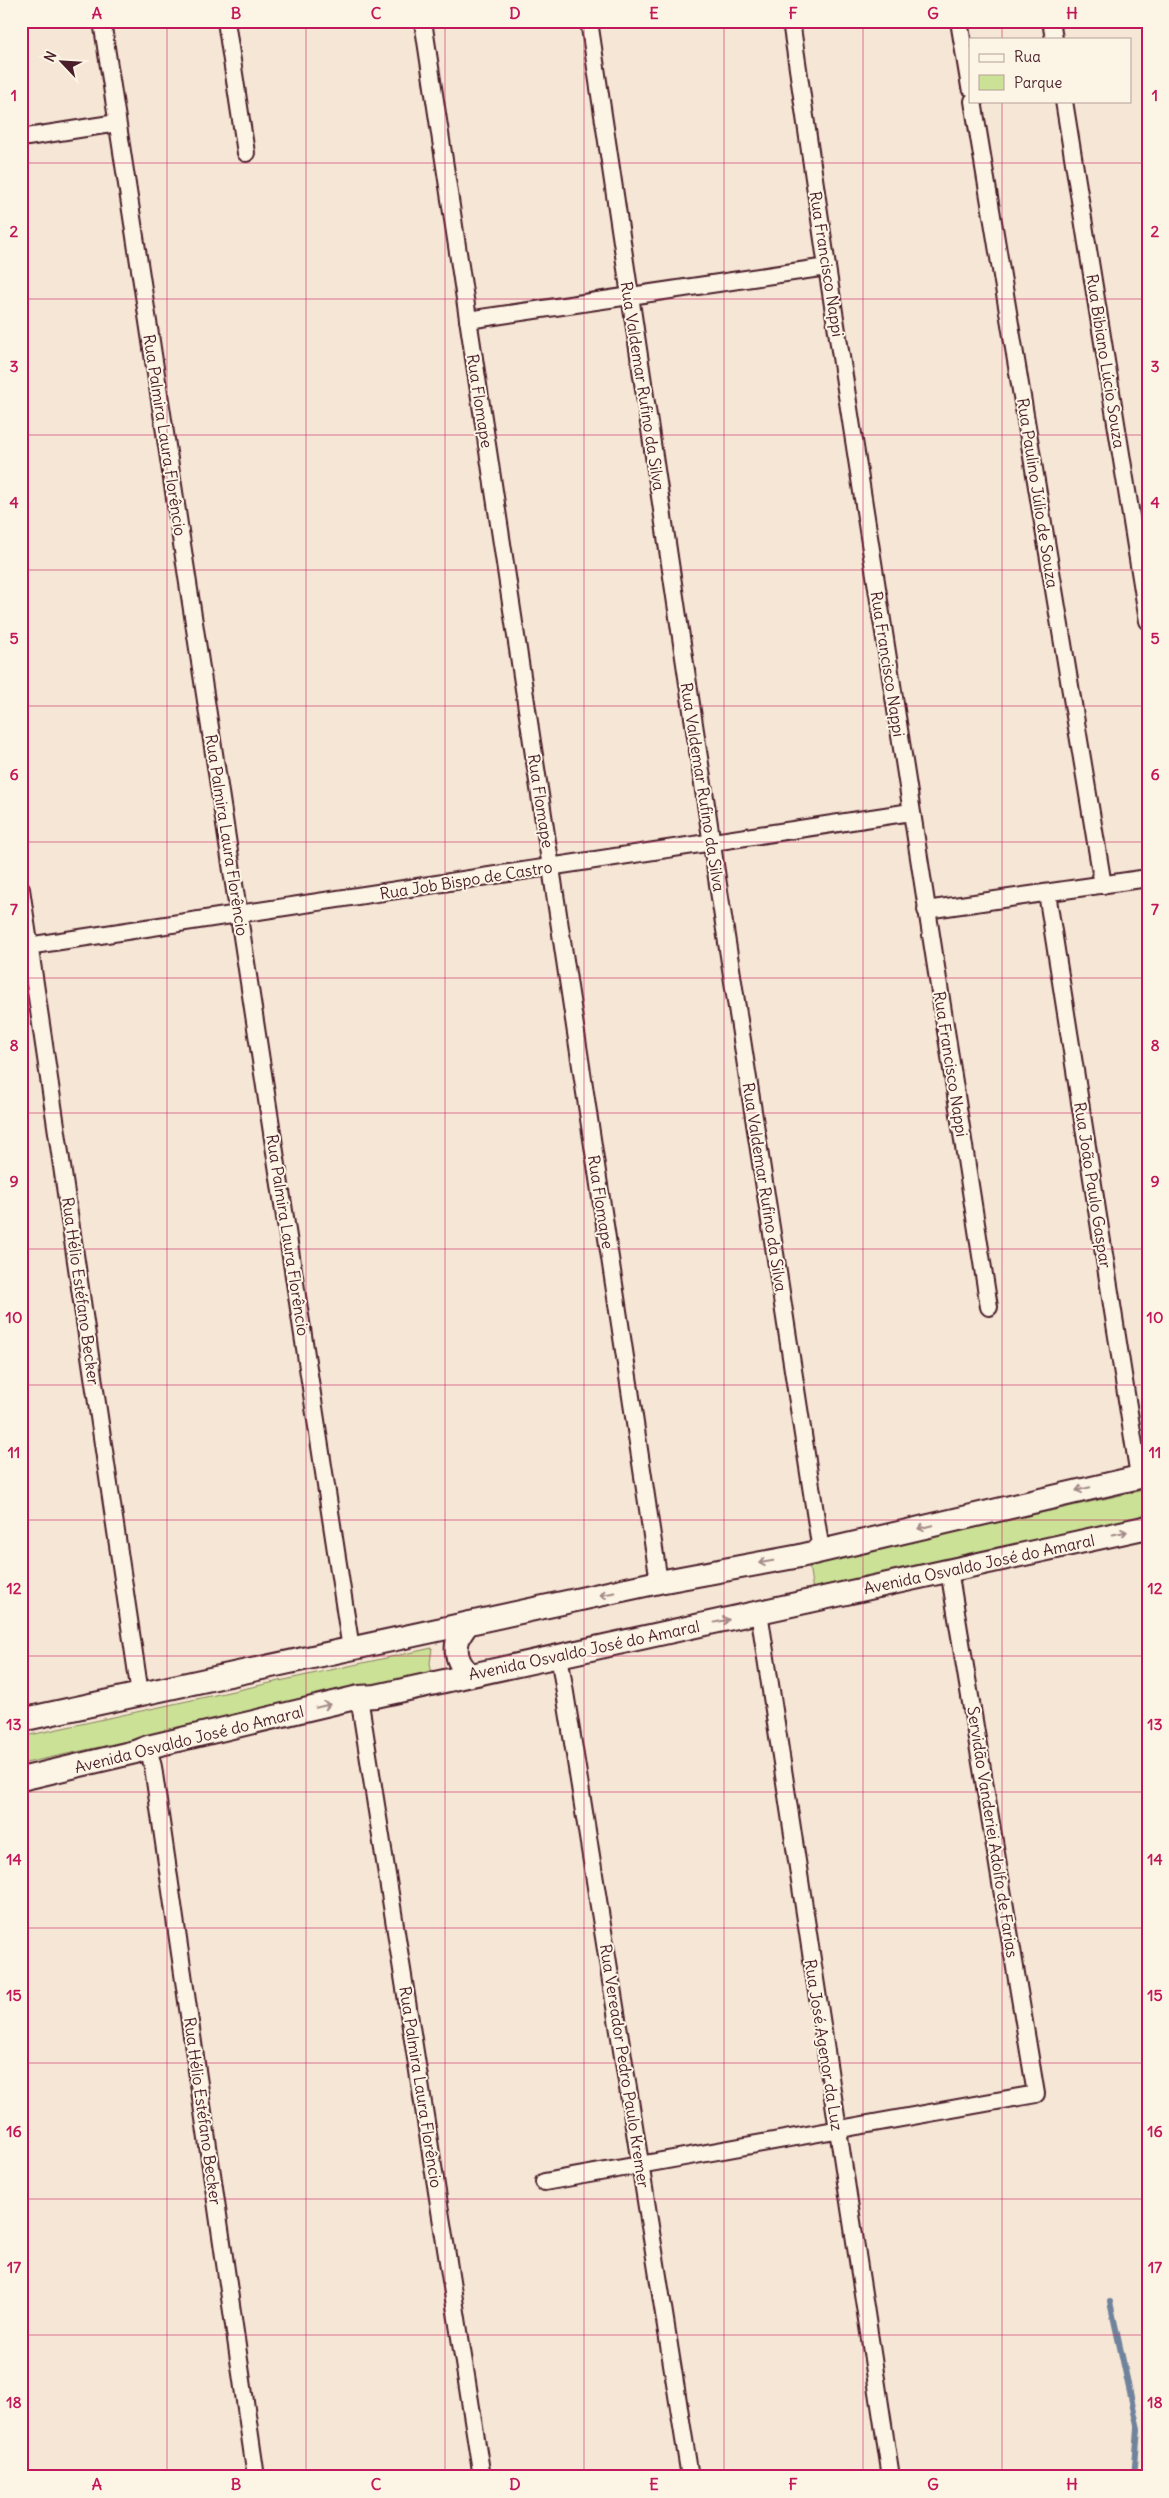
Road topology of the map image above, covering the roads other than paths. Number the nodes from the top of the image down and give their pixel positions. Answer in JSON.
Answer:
{"nodes":[{"id":1,"x":102,"y":21,"type":"edge"},
{"id":2,"x":226,"y":21,"type":"edge"},
{"id":3,"x":423,"y":21,"type":"edge"},
{"id":4,"x":590,"y":21,"type":"edge"},
{"id":5,"x":792,"y":21,"type":"edge"},
{"id":6,"x":959,"y":21,"type":"edge"},
{"id":7,"x":1051,"y":21,"type":"edge"},
{"id":8,"x":1054,"y":38,"type":"edge"},
{"id":9,"x":969,"y":81,"type":"edge"},
{"id":10,"x":973,"y":102,"type":"edge"},
{"id":11,"x":1064,"y":102,"type":"edge"},
{"id":12,"x":117,"y":123,"type":"junction"},
{"id":13,"x":21,"y":138,"type":"edge"},
{"id":14,"x":246,"y":153,"type":"dead end"},
{"id":15,"x":827,"y":267,"type":"junction"},
{"id":16,"x":630,"y":296,"type":"junction"},
{"id":17,"x":468,"y":320,"type":"junction"},
{"id":18,"x":1148,"y":621,"type":"edge"},
{"id":19,"x":911,"y":812,"type":"junction"},
{"id":20,"x":712,"y":842,"type":"junction"},
{"id":21,"x":551,"y":867,"type":"junction"},
{"id":22,"x":1148,"y":878,"type":"edge"},
{"id":23,"x":1103,"y":885,"type":"junction"},
{"id":24,"x":21,"y":889,"type":"edge"},
{"id":25,"x":1047,"y":893,"type":"junction"},
{"id":26,"x":926,"y":910,"type":"junction"},
{"id":27,"x":239,"y":914,"type":"junction"},
{"id":28,"x":25,"y":947,"type":"edge"},
{"id":29,"x":988,"y":1307,"type":"dead end"},
{"id":30,"x":1143,"y":1476,"type":"edge"},
{"id":31,"x":1148,"y":1527,"type":"edge"},
{"id":32,"x":822,"y":1551,"type":"junction"},
{"id":33,"x":949,"y":1570,"type":"junction"},
{"id":34,"x":659,"y":1582,"type":"junction"},
{"id":35,"x":758,"y":1612,"type":"junction"},
{"id":36,"x":468,"y":1623,"type":"junction"},
{"id":37,"x":352,"y":1649,"type":"junction"},
{"id":38,"x":559,"y":1655,"type":"junction"},
{"id":39,"x":468,"y":1674,"type":"junction"},
{"id":40,"x":140,"y":1694,"type":"junction"},
{"id":41,"x":359,"y":1697,"type":"junction"},
{"id":42,"x":21,"y":1720,"type":"edge"},
{"id":43,"x":148,"y":1746,"type":"junction"},
{"id":44,"x":21,"y":1780,"type":"edge"},
{"id":45,"x":837,"y":2130,"type":"junction"},
{"id":46,"x":641,"y":2165,"type":"junction"},
{"id":47,"x":544,"y":2182,"type":"dead end"},
{"id":48,"x":256,"y":2477,"type":"edge"},
{"id":49,"x":482,"y":2477,"type":"edge"},
{"id":50,"x":690,"y":2477,"type":"edge"},
{"id":51,"x":891,"y":2477,"type":"edge"}],
"edges":[{"from":1,"to":12,"type":"street","name":"Rua Palmira Laura Florêncio"},
{"from":2,"to":14,"type":"street"},
{"from":3,"to":17,"type":"street","name":"Rua Flomape"},
{"from":4,"to":16,"type":"street","name":"Rua Valdemar Rufino da Silva"},
{"from":5,"to":15,"type":"street","name":"Rua Francisco Nappi"},
{"from":6,"to":9,"type":"street"},
{"from":7,"to":8,"type":"street"},
{"from":10,"to":23,"type":"street","name":"Rua Paulino Júlio de Souza"},
{"from":11,"to":18,"type":"street","name":"Rua Bibiano Lúcio Souza"},
{"from":12,"to":13,"type":"street"},
{"from":12,"to":27,"type":"street","name":"Rua Palmira Laura Florêncio"},
{"from":15,"to":16,"type":"street"},
{"from":15,"to":19,"type":"street","name":"Rua Francisco Nappi"},
{"from":16,"to":17,"type":"street"},
{"from":16,"to":20,"type":"street","name":"Rua Valdemar Rufino da Silva"},
{"from":17,"to":21,"type":"street","name":"Rua Flomape"},
{"from":19,"to":20,"type":"street","name":"Rua Job Bispo de Castro"},
{"from":19,"to":26,"type":"street","name":"Rua Francisco Nappi"},
{"from":20,"to":21,"type":"street","name":"Rua Job Bispo de Castro"},
{"from":20,"to":32,"type":"street","name":"Rua Valdemar Rufino da Silva"},
{"from":21,"to":27,"type":"street","name":"Rua Job Bispo de Castro"},
{"from":21,"to":34,"type":"street","name":"Rua Flomape"},
{"from":22,"to":23,"type":"street"},
{"from":23,"to":25,"type":"street"},
{"from":24,"to":28,"type":"street","name":"Rua Hélio Estéfano Becker"},
{"from":25,"to":26,"type":"street"},
{"from":25,"to":30,"type":"street","name":"Rua João Paulo Gaspar"},
{"from":26,"to":29,"type":"street","name":"Rua Francisco Nappi"},
{"from":27,"to":28,"type":"street","name":"Rua Job Bispo de Castro"},
{"from":27,"to":37,"type":"street","name":"Rua Palmira Laura Florêncio"},
{"from":28,"to":40,"type":"street","name":"Rua Hélio Estéfano Becker"},
{"from":30,"to":32,"type":"main road","one_way":true},
{"from":33,"to":31,"type":"main road","name":"Avenida Osvaldo José do Amaral","one_way":true},
{"from":32,"to":34,"type":"main road","one_way":true},
{"from":33,"to":35,"type":"main road","name":"Avenida Osvaldo José do Amaral"},
{"from":33,"to":45,"type":"street","name":"Servidão Vanderiei Adolfo de Farias"},
{"from":34,"to":36,"type":"main road","one_way":true},
{"from":38,"to":35,"type":"main road","name":"Avenida Osvaldo José do Amaral","one_way":true},
{"from":35,"to":45,"type":"street","name":"Rua José Agenor da Luz"},
{"from":36,"to":37,"type":"main road"},
{"from":36,"to":39,"type":"main road"},
{"from":37,"to":40,"type":"main road"},
{"from":38,"to":39,"type":"main road","name":"Avenida Osvaldo José do Amaral"},
{"from":38,"to":46,"type":"street","name":"Rua Vereador Pedro Paulo Kremer"},
{"from":39,"to":41,"type":"main road","name":"Avenida Osvaldo José do Amaral"},
{"from":40,"to":42,"type":"main road"},
{"from":43,"to":41,"type":"main road","name":"Avenida Osvaldo José do Amaral","one_way":true},
{"from":41,"to":49,"type":"street","name":"Rua Palmira Laura Florêncio"},
{"from":43,"to":44,"type":"main road","name":"Avenida Osvaldo José do Amaral"},
{"from":43,"to":48,"type":"street","name":"Rua Hélio Estéfano Becker"},
{"from":45,"to":46,"type":"street"},
{"from":45,"to":51,"type":"street","name":"Rua José Agenor da Luz"},
{"from":46,"to":47,"type":"street"},
{"from":46,"to":50,"type":"street","name":"Rua Vereador Pedro Paulo Kremer"}]}
